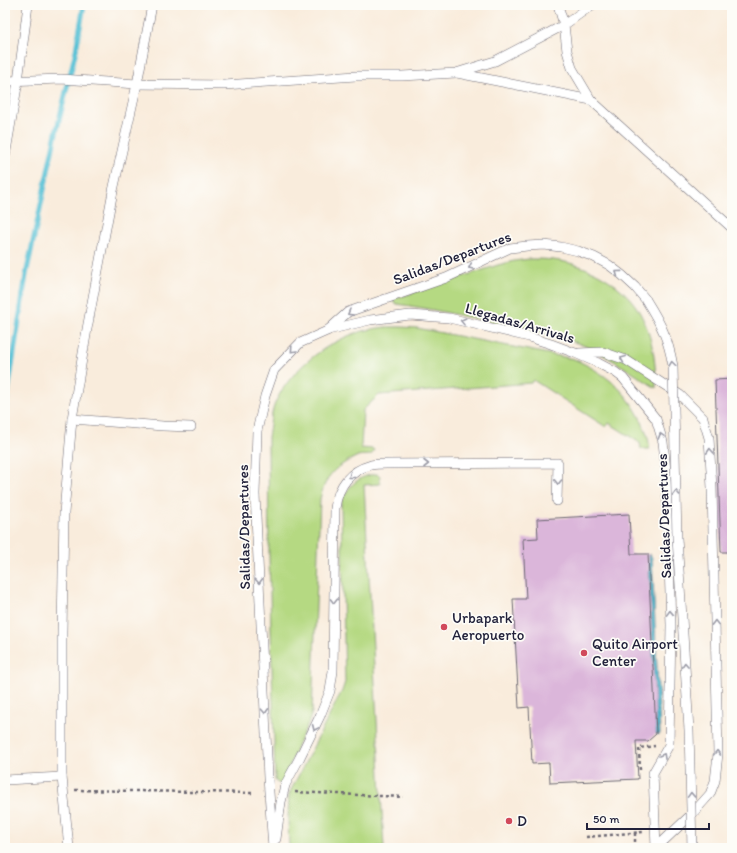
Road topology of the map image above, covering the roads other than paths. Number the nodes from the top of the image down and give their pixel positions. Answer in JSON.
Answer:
{"nodes":[{"id":1,"x":28,"y":5,"type":"edge"},
{"id":2,"x":152,"y":5,"type":"edge"},
{"id":3,"x":558,"y":5,"type":"edge"},
{"id":4,"x":592,"y":5,"type":"edge"},
{"id":5,"x":564,"y":25,"type":"junction"},
{"id":6,"x":456,"y":73,"type":"junction"},
{"id":7,"x":18,"y":80,"type":"junction"},
{"id":8,"x":5,"y":81,"type":"edge"},
{"id":9,"x":137,"y":84,"type":"junction"},
{"id":10,"x":591,"y":100,"type":"junction"},
{"id":11,"x":5,"y":157,"type":"edge"},
{"id":12,"x":732,"y":228,"type":"edge"},
{"id":13,"x":327,"y":331,"type":"junction"},
{"id":14,"x":575,"y":353,"type":"junction"},
{"id":15,"x":72,"y":419,"type":"junction"},
{"id":16,"x":191,"y":427,"type":"dead end"},
{"id":17,"x":557,"y":501,"type":"dead end"},
{"id":18,"x":62,"y":777,"type":"junction"},
{"id":19,"x":5,"y":780,"type":"edge"},
{"id":20,"x":69,"y":848,"type":"edge"},
{"id":21,"x":274,"y":848,"type":"edge"},
{"id":22,"x":656,"y":848,"type":"edge"},
{"id":23,"x":692,"y":848,"type":"edge"}],
"edges":[{"from":1,"to":7,"type":"lane"},
{"from":2,"to":9,"type":"lane"},
{"from":3,"to":5,"type":"lane"},
{"from":4,"to":5,"type":"lane"},
{"from":5,"to":6,"type":"lane"},
{"from":5,"to":10,"type":"lane"},
{"from":6,"to":9,"type":"lane"},
{"from":6,"to":10,"type":"lane"},
{"from":7,"to":8,"type":"lane"},
{"from":7,"to":9,"type":"lane"},
{"from":7,"to":11,"type":"lane"},
{"from":9,"to":15,"type":"lane"},
{"from":10,"to":12,"type":"lane"},
{"from":14,"to":13,"type":"lane","name":"Llegadas/Arrivals","one_way":true},
{"from":13,"to":21,"type":"lane","name":"Salidas/Departures","one_way":true},
{"from":23,"to":13,"type":"lane","name":"Salidas/Departures","one_way":true,"bridge":true},
{"from":22,"to":14,"type":"lane","name":"Llegadas/Arrivals","one_way":true},
{"from":22,"to":14,"type":"lane","one_way":true},
{"from":15,"to":16,"type":"lane"},
{"from":15,"to":18,"type":"lane"},
{"from":17,"to":21,"type":"lane"},
{"from":18,"to":19,"type":"lane"},
{"from":18,"to":20,"type":"lane"}]}
